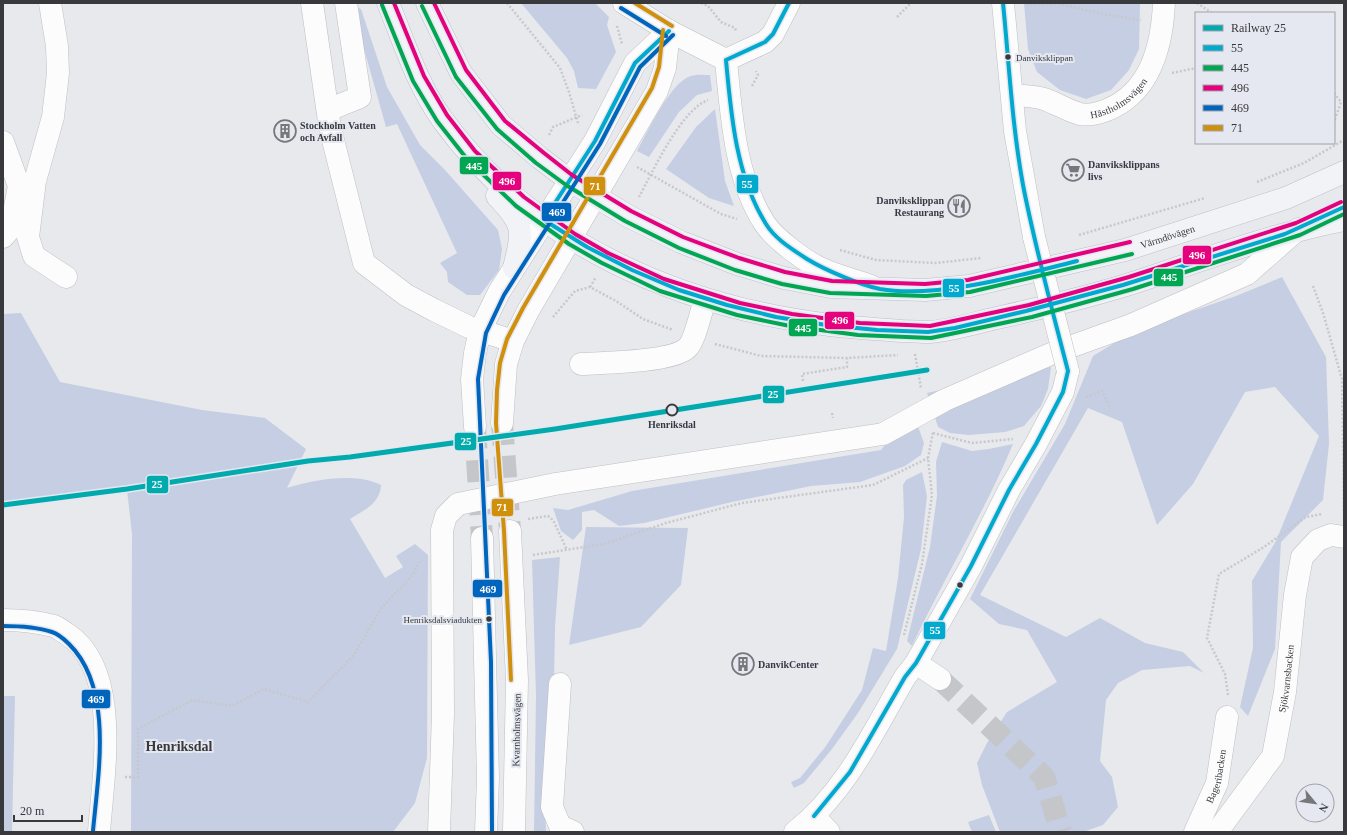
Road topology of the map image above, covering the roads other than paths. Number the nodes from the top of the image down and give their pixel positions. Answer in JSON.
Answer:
{"nodes":[{"id":1,"x":50,"y":3,"type":"edge"},
{"id":2,"x":312,"y":3,"type":"edge"},
{"id":3,"x":346,"y":3,"type":"edge"},
{"id":4,"x":381,"y":3,"type":"edge"},
{"id":5,"x":388,"y":3,"type":"edge"},
{"id":6,"x":427,"y":3,"type":"edge"},
{"id":7,"x":624,"y":3,"type":"edge"},
{"id":8,"x":789,"y":3,"type":"edge"},
{"id":9,"x":1003,"y":4,"type":"edge"},
{"id":10,"x":1164,"y":13,"type":"edge"},
{"id":11,"x":669,"y":31,"type":"junction"},
{"id":12,"x":726,"y":60,"type":"junction"},
{"id":13,"x":1013,"y":95,"type":"junction"},
{"id":14,"x":328,"y":110,"type":"junction"},
{"id":15,"x":3,"y":142,"type":"edge"},
{"id":16,"x":1344,"y":172,"type":"edge"},
{"id":17,"x":569,"y":180,"type":"junction"},
{"id":18,"x":596,"y":197,"type":"junction"},
{"id":19,"x":1344,"y":207,"type":"edge"},
{"id":20,"x":544,"y":220,"type":"junction"},
{"id":21,"x":1344,"y":220,"type":"edge"},
{"id":22,"x":1298,"y":229,"type":"junction"},
{"id":23,"x":3,"y":237,"type":"edge"},
{"id":24,"x":572,"y":239,"type":"junction"},
{"id":25,"x":514,"y":268,"type":"junction"},
{"id":26,"x":66,"y":277,"type":"dead end"},
{"id":27,"x":882,"y":289,"type":"junction"},
{"id":28,"x":706,"y":300,"type":"junction"},
{"id":29,"x":480,"y":331,"type":"junction"},
{"id":30,"x":513,"y":341,"type":"junction"},
{"id":31,"x":581,"y":364,"type":"dead end"},
{"id":32,"x":502,"y":423,"type":"tunnel mouth"},
{"id":33,"x":474,"y":427,"type":"tunnel mouth"},
{"id":34,"x":510,"y":531,"type":"tunnel mouth"},
{"id":35,"x":1344,"y":537,"type":"edge"},
{"id":36,"x":482,"y":538,"type":"tunnel mouth"},
{"id":37,"x":3,"y":620,"type":"edge"},
{"id":38,"x":916,"y":663,"type":"junction"},
{"id":39,"x":940,"y":679,"type":"tunnel mouth"},
{"id":40,"x":560,"y":684,"type":"dead end"},
{"id":41,"x":1227,"y":717,"type":"road end"},
{"id":42,"x":814,"y":816,"type":"junction"},
{"id":43,"x":99,"y":832,"type":"edge"},
{"id":44,"x":439,"y":832,"type":"edge"},
{"id":45,"x":486,"y":832,"type":"edge"},
{"id":46,"x":514,"y":832,"type":"edge"},
{"id":47,"x":573,"y":832,"type":"edge"},
{"id":48,"x":795,"y":832,"type":"edge"},
{"id":49,"x":829,"y":832,"type":"edge"},
{"id":50,"x":1195,"y":832,"type":"edge"},
{"id":51,"x":1217,"y":832,"type":"edge"}],
"edges":[{"from":1,"to":26,"type":"street"},
{"from":2,"to":14,"type":"street"},
{"from":3,"to":14,"type":"street"},
{"from":4,"to":25,"type":"main road"},
{"from":5,"to":20,"type":"main road"},
{"from":6,"to":17,"type":"main road","name":"Värmdövägen"},
{"from":7,"to":11,"type":"street"},
{"from":8,"to":12,"type":"street"},
{"from":9,"to":13,"type":"street"},
{"from":10,"to":13,"type":"street","name":"Hästholmsvägen"},
{"from":11,"to":12,"type":"street"},
{"from":11,"to":17,"type":"street"},
{"from":11,"to":18,"type":"street"},
{"from":12,"to":27,"type":"street"},
{"from":13,"to":38,"type":"street","bridge":true},
{"from":14,"to":29,"type":"street"},
{"from":15,"to":23,"type":"street"},
{"from":16,"to":27,"type":"main road","name":"Värmdövägen"},
{"from":17,"to":18,"type":"main road","name":"Värmdövägen"},
{"from":17,"to":20,"type":"street"},
{"from":18,"to":24,"type":"street"},
{"from":18,"to":27,"type":"main road","name":"Värmdövägen"},
{"from":19,"to":22,"type":"main road"},
{"from":20,"to":24,"type":"main road"},
{"from":20,"to":25,"type":"street"},
{"from":21,"to":22,"type":"main road"},
{"from":22,"to":28,"type":"main road"},
{"from":22,"to":44,"type":"street"},
{"from":24,"to":28,"type":"main road"},
{"from":24,"to":30,"type":"street"},
{"from":25,"to":29,"type":"street"},
{"from":28,"to":31,"type":"street"},
{"from":29,"to":30,"type":"street"},
{"from":29,"to":33,"type":"street"},
{"from":30,"to":32,"type":"street"},
{"from":34,"to":46,"type":"street","name":"Kvarnholmsvägen"},
{"from":35,"to":51,"type":"street","name":"Sjökvarnsbacken"},
{"from":36,"to":45,"type":"street"},
{"from":37,"to":43,"type":"street"},
{"from":38,"to":39,"type":"street"},
{"from":38,"to":42,"type":"street"},
{"from":40,"to":47,"type":"street"},
{"from":41,"to":50,"type":"street","name":"Bageribacken"},
{"from":42,"to":48,"type":"street"},
{"from":42,"to":49,"type":"street"}]}
